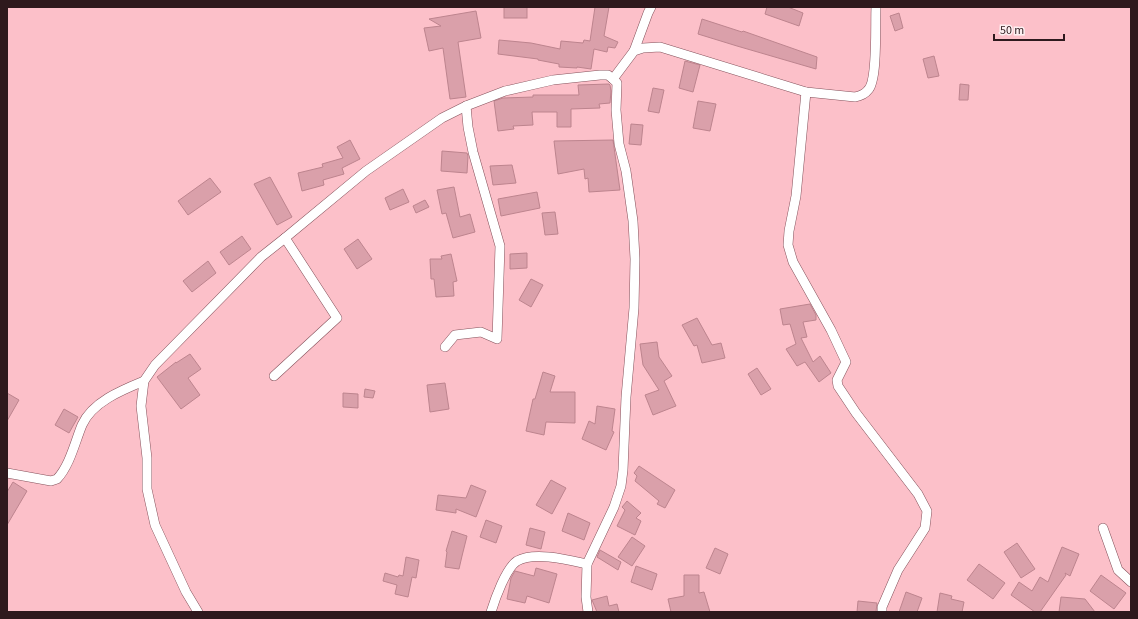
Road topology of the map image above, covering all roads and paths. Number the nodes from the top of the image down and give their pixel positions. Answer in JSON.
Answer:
{"nodes":[{"id":1,"x":651,"y":7,"type":"edge"},
{"id":2,"x":876,"y":7,"type":"edge"},
{"id":3,"x":634,"y":51,"type":"junction"},
{"id":4,"x":613,"y":79,"type":"junction"},
{"id":5,"x":806,"y":92,"type":"junction"},
{"id":6,"x":466,"y":106,"type":"junction"},
{"id":7,"x":285,"y":238,"type":"junction"},
{"id":8,"x":445,"y":347,"type":"dead end"},
{"id":9,"x":274,"y":376,"type":"dead end"},
{"id":10,"x":144,"y":381,"type":"junction"},
{"id":11,"x":7,"y":473,"type":"edge"},
{"id":12,"x":1103,"y":528,"type":"dead end"},
{"id":13,"x":587,"y":564,"type":"junction"},
{"id":14,"x":1131,"y":582,"type":"edge"},
{"id":15,"x":198,"y":612,"type":"edge"},
{"id":16,"x":492,"y":612,"type":"edge"},
{"id":17,"x":588,"y":612,"type":"edge"},
{"id":18,"x":882,"y":612,"type":"edge"}],
"edges":[{"from":1,"to":3,"type":"street"},
{"from":2,"to":5,"type":"street"},
{"from":3,"to":4,"type":"street"},
{"from":3,"to":5,"type":"street"},
{"from":4,"to":6,"type":"street"},
{"from":4,"to":13,"type":"street"},
{"from":5,"to":18,"type":"street"},
{"from":6,"to":7,"type":"street"},
{"from":6,"to":8,"type":"street"},
{"from":7,"to":9,"type":"street"},
{"from":7,"to":10,"type":"street"},
{"from":10,"to":11,"type":"street"},
{"from":10,"to":15,"type":"street"},
{"from":12,"to":14,"type":"street"},
{"from":13,"to":16,"type":"street"},
{"from":13,"to":17,"type":"street"}]}
